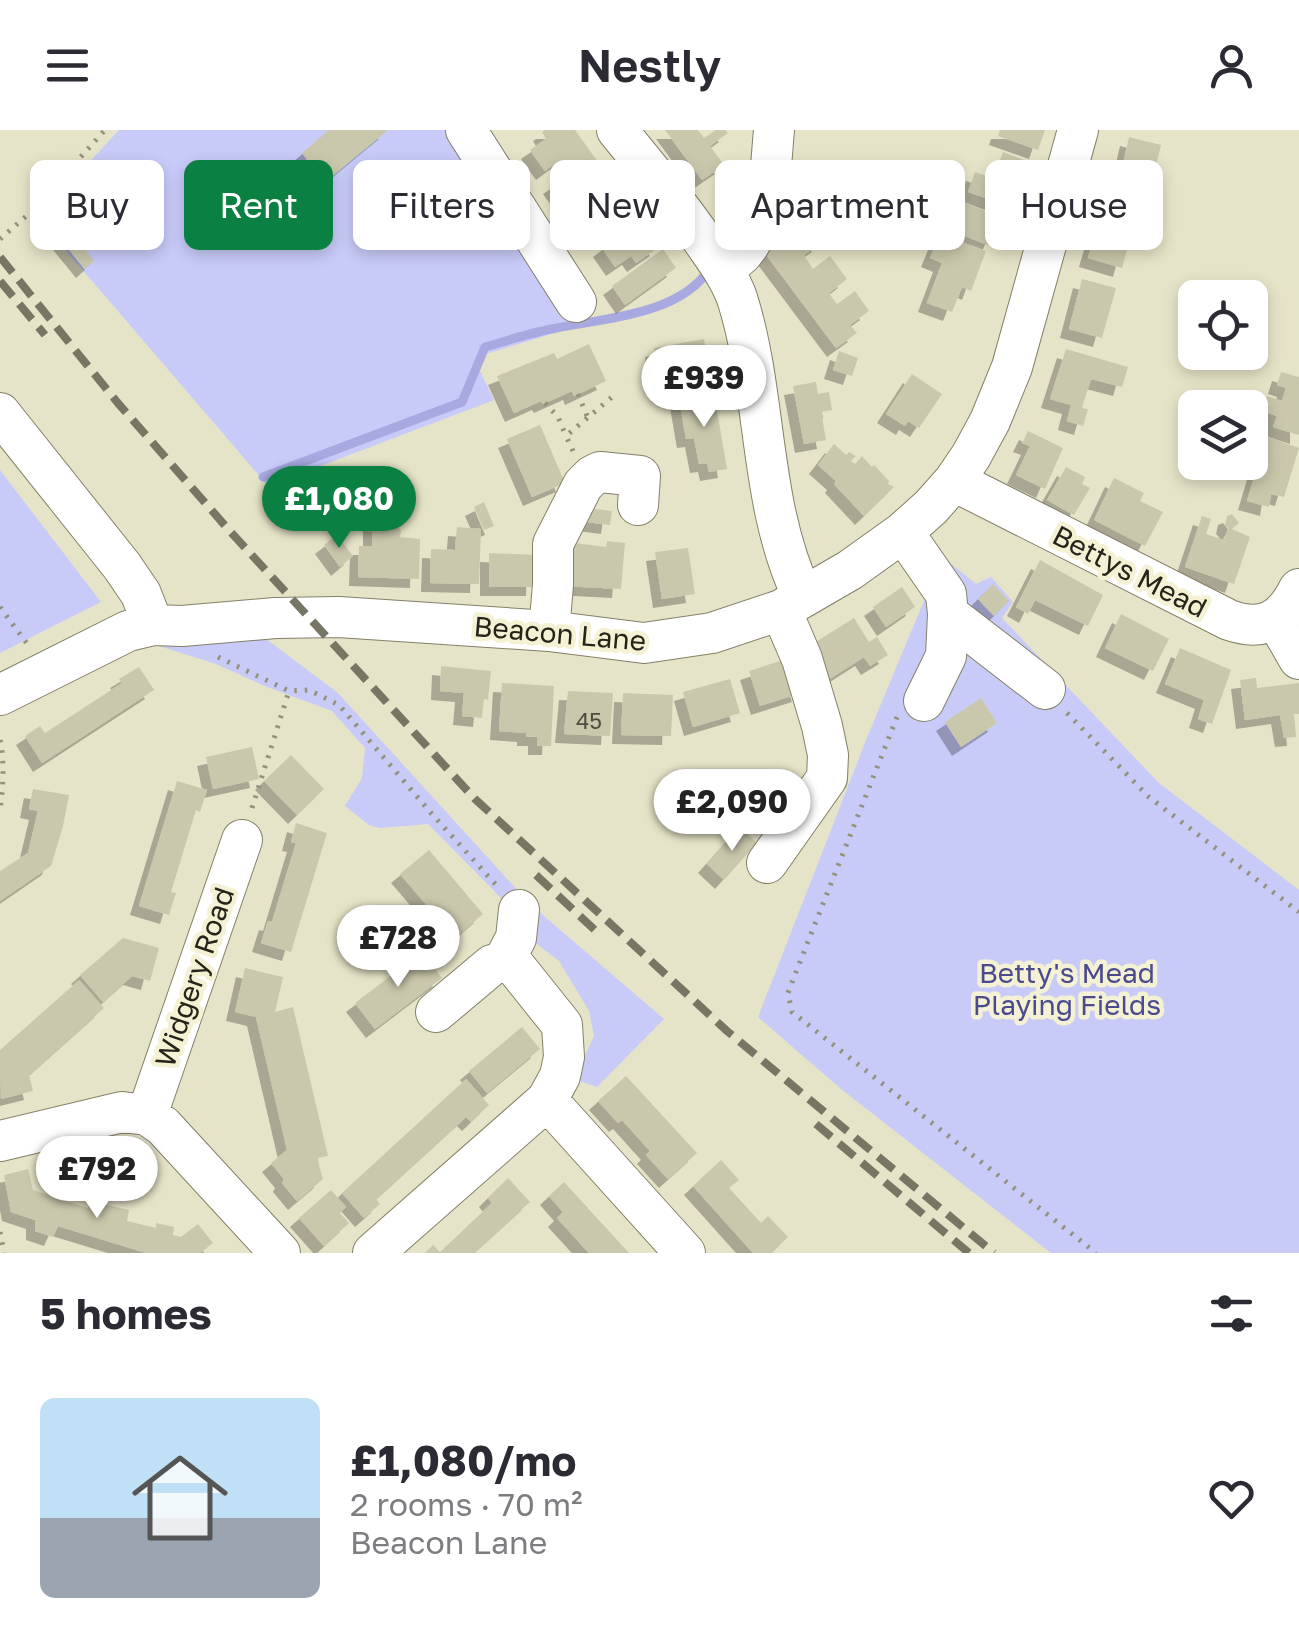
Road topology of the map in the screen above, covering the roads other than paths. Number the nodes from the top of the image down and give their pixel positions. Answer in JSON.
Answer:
{"nodes":[{"id":1,"x":466,"y":130,"type":"edge"},
{"id":2,"x":617,"y":130,"type":"edge"},
{"id":3,"x":774,"y":130,"type":"edge"},
{"id":4,"x":1078,"y":130,"type":"edge"},
{"id":5,"x":717,"y":261,"type":"junction"},
{"id":6,"x":576,"y":302,"type":"dead end"},
{"id":7,"x":0,"y":413,"type":"edge"},
{"id":8,"x":954,"y":481,"type":"junction"},
{"id":9,"x":638,"y":505,"type":"dead end"},
{"id":10,"x":903,"y":532,"type":"junction"},
{"id":11,"x":792,"y":603,"type":"junction"},
{"id":12,"x":1288,"y":604,"type":"edge"},
{"id":13,"x":948,"y":614,"type":"junction"},
{"id":14,"x":153,"y":625,"type":"junction"},
{"id":15,"x":549,"y":631,"type":"junction"},
{"id":16,"x":1299,"y":659,"type":"edge"},
{"id":17,"x":1045,"y":689,"type":"road end"},
{"id":18,"x":0,"y":696,"type":"edge"},
{"id":19,"x":911,"y":706,"type":"road end"},
{"id":20,"x":242,"y":840,"type":"road end"},
{"id":21,"x":767,"y":863,"type":"dead end"},
{"id":22,"x":520,"y":910,"type":"road end"},
{"id":23,"x":510,"y":960,"type":"junction"},
{"id":24,"x":436,"y":1012,"type":"dead end"},
{"id":25,"x":547,"y":1100,"type":"junction"},
{"id":26,"x":148,"y":1115,"type":"junction"},
{"id":27,"x":0,"y":1141,"type":"edge"},
{"id":28,"x":280,"y":1253,"type":"edge"},
{"id":29,"x":373,"y":1253,"type":"edge"},
{"id":30,"x":685,"y":1253,"type":"edge"}],
"edges":[{"from":1,"to":6,"type":"street"},
{"from":2,"to":5,"type":"street"},
{"from":3,"to":5,"type":"street"},
{"from":4,"to":8,"type":"street","name":"Beacon Lane"},
{"from":5,"to":11,"type":"street"},
{"from":7,"to":14,"type":"street"},
{"from":8,"to":10,"type":"street","name":"Beacon Lane"},
{"from":8,"to":12,"type":"street","name":"Bettys Mead"},
{"from":9,"to":15,"type":"street"},
{"from":10,"to":11,"type":"street","name":"Beacon Lane"},
{"from":10,"to":13,"type":"street"},
{"from":11,"to":15,"type":"street","name":"Beacon Lane"},
{"from":11,"to":21,"type":"street"},
{"from":12,"to":16,"type":"street"},
{"from":13,"to":17,"type":"street"},
{"from":13,"to":19,"type":"street"},
{"from":14,"to":15,"type":"street","name":"Beacon Lane"},
{"from":14,"to":18,"type":"street","name":"Beacon Lane"},
{"from":20,"to":26,"type":"street","name":"Widgery Road"},
{"from":22,"to":23,"type":"street"},
{"from":23,"to":24,"type":"street"},
{"from":23,"to":25,"type":"street"},
{"from":25,"to":29,"type":"street"},
{"from":25,"to":30,"type":"street"},
{"from":26,"to":27,"type":"street"},
{"from":26,"to":28,"type":"street"}]}
